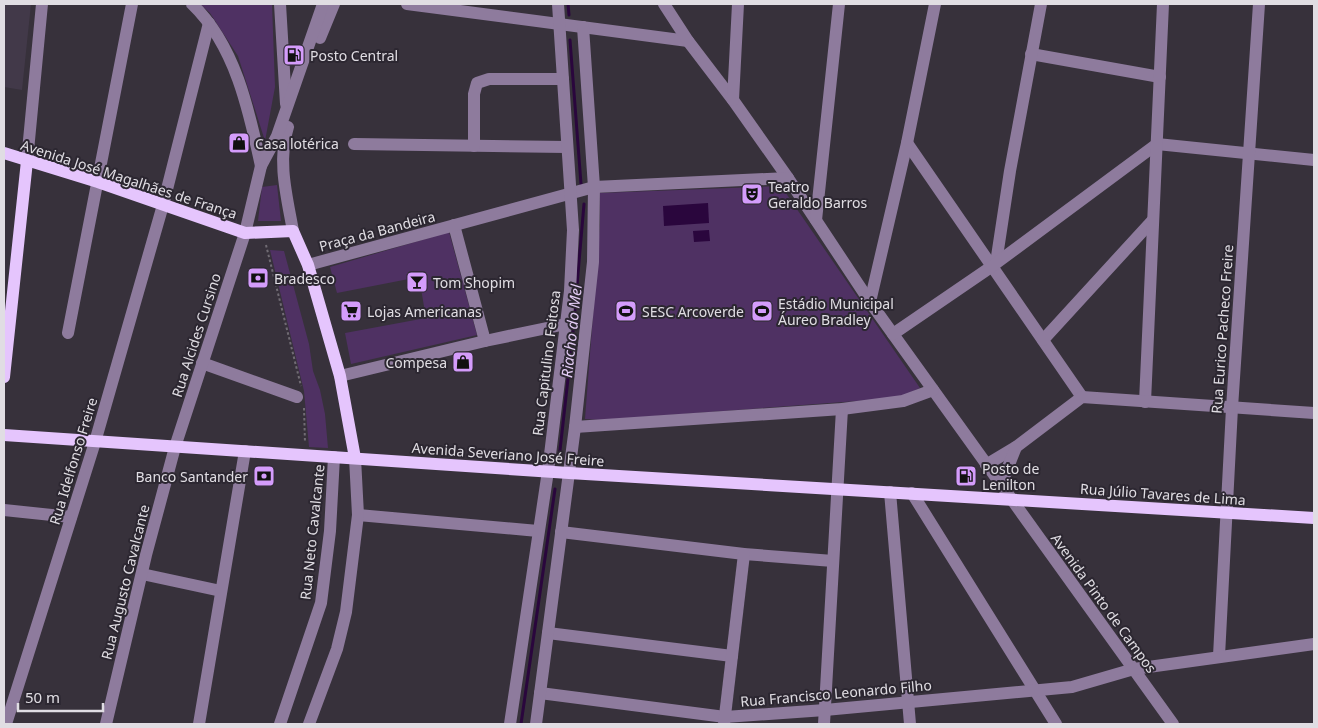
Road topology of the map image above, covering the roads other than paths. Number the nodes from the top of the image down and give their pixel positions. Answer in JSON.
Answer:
{"nodes":[{"id":1,"x":42,"y":4,"type":"edge"},
{"id":2,"x":132,"y":4,"type":"edge"},
{"id":3,"x":192,"y":4,"type":"edge"},
{"id":4,"x":280,"y":4,"type":"edge"},
{"id":5,"x":323,"y":4,"type":"edge"},
{"id":6,"x":334,"y":4,"type":"edge"},
{"id":7,"x":407,"y":4,"type":"edge"},
{"id":8,"x":558,"y":4,"type":"edge"},
{"id":9,"x":664,"y":4,"type":"edge"},
{"id":10,"x":738,"y":4,"type":"edge"},
{"id":11,"x":839,"y":4,"type":"edge"},
{"id":12,"x":935,"y":4,"type":"edge"},
{"id":13,"x":1041,"y":4,"type":"edge"},
{"id":14,"x":1163,"y":4,"type":"edge"},
{"id":15,"x":1259,"y":4,"type":"edge"},
{"id":16,"x":209,"y":23,"type":"junction"},
{"id":17,"x":560,"y":25,"type":"junction"},
{"id":18,"x":582,"y":27,"type":"junction"},
{"id":19,"x":688,"y":41,"type":"junction"},
{"id":20,"x":1030,"y":54,"type":"junction"},
{"id":21,"x":1160,"y":77,"type":"junction"},
{"id":22,"x":563,"y":79,"type":"junction"},
{"id":23,"x":733,"y":100,"type":"junction"},
{"id":24,"x":286,"y":110,"type":"junction"},
{"id":25,"x":907,"y":143,"type":"junction"},
{"id":26,"x":354,"y":144,"type":"dead end"},
{"id":27,"x":1157,"y":144,"type":"junction"},
{"id":28,"x":474,"y":146,"type":"junction"},
{"id":29,"x":567,"y":148,"type":"junction"},
{"id":30,"x":4,"y":153,"type":"edge"},
{"id":31,"x":1250,"y":153,"type":"junction"},
{"id":32,"x":1314,"y":160,"type":"edge"},
{"id":33,"x":27,"y":161,"type":"junction"},
{"id":34,"x":262,"y":166,"type":"junction"},
{"id":35,"x":788,"y":178,"type":"junction"},
{"id":36,"x":98,"y":182,"type":"junction"},
{"id":37,"x":594,"y":187,"type":"junction"},
{"id":38,"x":571,"y":192,"type":"junction"},
{"id":39,"x":163,"y":205,"type":"junction"},
{"id":40,"x":816,"y":220,"type":"junction"},
{"id":41,"x":1152,"y":221,"type":"junction"},
{"id":42,"x":454,"y":225,"type":"junction"},
{"id":43,"x":294,"y":231,"type":"junction"},
{"id":44,"x":245,"y":232,"type":"junction"},
{"id":45,"x":993,"y":264,"type":"junction"},
{"id":46,"x":308,"y":265,"type":"junction"},
{"id":47,"x":870,"y":302,"type":"junction"},
{"id":48,"x":566,"y":324,"type":"junction"},
{"id":49,"x":68,"y":333,"type":"dead end"},
{"id":50,"x":894,"y":334,"type":"junction"},
{"id":51,"x":1043,"y":340,"type":"junction"},
{"id":52,"x":484,"y":341,"type":"junction"},
{"id":53,"x":202,"y":363,"type":"junction"},
{"id":54,"x":340,"y":376,"type":"junction"},
{"id":55,"x":4,"y":377,"type":"edge"},
{"id":56,"x":933,"y":390,"type":"junction"},
{"id":57,"x":1082,"y":396,"type":"junction"},
{"id":58,"x":301,"y":398,"type":"road end"},
{"id":59,"x":1145,"y":402,"type":"junction"},
{"id":60,"x":1232,"y":408,"type":"junction"},
{"id":61,"x":842,"y":409,"type":"junction"},
{"id":62,"x":1314,"y":413,"type":"edge"},
{"id":63,"x":575,"y":427,"type":"junction"},
{"id":64,"x":4,"y":435,"type":"edge"},
{"id":65,"x":95,"y":442,"type":"junction"},
{"id":66,"x":175,"y":447,"type":"junction"},
{"id":67,"x":1016,"y":447,"type":"junction"},
{"id":68,"x":245,"y":451,"type":"junction"},
{"id":69,"x":334,"y":457,"type":"junction"},
{"id":70,"x":356,"y":458,"type":"junction"},
{"id":71,"x":986,"y":465,"type":"junction"},
{"id":72,"x":548,"y":471,"type":"junction"},
{"id":73,"x":569,"y":473,"type":"junction"},
{"id":74,"x":1002,"y":485,"type":"junction"},
{"id":75,"x":838,"y":489,"type":"junction"},
{"id":76,"x":890,"y":492,"type":"junction"},
{"id":77,"x":912,"y":494,"type":"junction"},
{"id":78,"x":1011,"y":499,"type":"junction"},
{"id":79,"x":4,"y":510,"type":"edge"},
{"id":80,"x":1226,"y":513,"type":"junction"},
{"id":81,"x":358,"y":514,"type":"junction"},
{"id":82,"x":71,"y":517,"type":"junction"},
{"id":83,"x":1314,"y":518,"type":"edge"},
{"id":84,"x":538,"y":531,"type":"junction"},
{"id":85,"x":562,"y":532,"type":"junction"},
{"id":86,"x":744,"y":554,"type":"junction"},
{"id":87,"x":833,"y":561,"type":"junction"},
{"id":88,"x":142,"y":574,"type":"junction"},
{"id":89,"x":222,"y":591,"type":"junction"},
{"id":90,"x":548,"y":633,"type":"junction"},
{"id":91,"x":1314,"y":644,"type":"edge"},
{"id":92,"x":732,"y":656,"type":"junction"},
{"id":93,"x":1219,"y":656,"type":"junction"},
{"id":94,"x":1134,"y":669,"type":"junction"},
{"id":95,"x":1036,"y":691,"type":"junction"},
{"id":96,"x":540,"y":693,"type":"junction"},
{"id":97,"x":908,"y":702,"type":"junction"},
{"id":98,"x":825,"y":710,"type":"junction"},
{"id":99,"x":725,"y":721,"type":"edge"},
{"id":100,"x":6,"y":724,"type":"edge"},
{"id":101,"x":106,"y":724,"type":"edge"},
{"id":102,"x":199,"y":724,"type":"edge"},
{"id":103,"x":280,"y":724,"type":"edge"},
{"id":104,"x":309,"y":724,"type":"edge"},
{"id":105,"x":510,"y":724,"type":"edge"},
{"id":106,"x":536,"y":724,"type":"edge"},
{"id":107,"x":824,"y":724,"type":"edge"},
{"id":108,"x":910,"y":724,"type":"edge"},
{"id":109,"x":1056,"y":724,"type":"edge"},
{"id":110,"x":1173,"y":724,"type":"edge"}],
"edges":[{"from":1,"to":33,"type":"street"},
{"from":2,"to":36,"type":"street"},
{"from":3,"to":16,"type":"street"},
{"from":4,"to":24,"type":"street"},
{"from":5,"to":24,"type":"street","name":"Rua Alcides Cursino"},
{"from":6,"to":43,"type":"street","name":"Praça da Bandeira"},
{"from":7,"to":17,"type":"street"},
{"from":8,"to":17,"type":"street","name":"Rua Capitulino Feitosa"},
{"from":9,"to":19,"type":"street","name":"Avenida Pinto de Campos"},
{"from":10,"to":23,"type":"street"},
{"from":11,"to":40,"type":"street"},
{"from":12,"to":25,"type":"street"},
{"from":13,"to":20,"type":"street"},
{"from":14,"to":21,"type":"street"},
{"from":15,"to":31,"type":"street","name":"Rua Eurico Pacheco Freire"},
{"from":16,"to":34,"type":"street"},
{"from":16,"to":39,"type":"street","name":"Rua Idelfonso Freire"},
{"from":17,"to":18,"type":"street"},
{"from":17,"to":22,"type":"street","name":"Rua Capitulino Feitosa"},
{"from":18,"to":19,"type":"street"},
{"from":18,"to":37,"type":"street"},
{"from":19,"to":23,"type":"street","name":"Avenida Pinto de Campos"},
{"from":20,"to":21,"type":"street"},
{"from":20,"to":45,"type":"street"},
{"from":21,"to":27,"type":"street"},
{"from":22,"to":28,"type":"street"},
{"from":22,"to":29,"type":"street","name":"Rua Capitulino Feitosa"},
{"from":23,"to":35,"type":"street","name":"Avenida Pinto de Campos"},
{"from":24,"to":34,"type":"street","name":"Rua Alcides Cursino"},
{"from":25,"to":45,"type":"street"},
{"from":25,"to":47,"type":"street"},
{"from":26,"to":28,"type":"street"},
{"from":27,"to":31,"type":"street"},
{"from":27,"to":41,"type":"street"},
{"from":27,"to":45,"type":"street"},
{"from":28,"to":29,"type":"street"},
{"from":29,"to":38,"type":"street","name":"Rua Capitulino Feitosa"},
{"from":30,"to":33,"type":"main road","name":"Avenida José Magalhães de França"},
{"from":31,"to":32,"type":"street"},
{"from":31,"to":60,"type":"street","name":"Rua Eurico Pacheco Freire"},
{"from":33,"to":36,"type":"main road","name":"Avenida José Magalhães de França"},
{"from":33,"to":55,"type":"main road"},
{"from":34,"to":44,"type":"street","name":"Rua Alcides Cursino"},
{"from":35,"to":37,"type":"street"},
{"from":35,"to":40,"type":"street","name":"Avenida Pinto de Campos"},
{"from":36,"to":39,"type":"main road","name":"Avenida José Magalhães de França"},
{"from":36,"to":49,"type":"street"},
{"from":37,"to":38,"type":"street"},
{"from":37,"to":63,"type":"street"},
{"from":38,"to":42,"type":"street"},
{"from":38,"to":48,"type":"street","name":"Rua Capitulino Feitosa"},
{"from":39,"to":44,"type":"main road","name":"Avenida José Magalhães de França"},
{"from":39,"to":65,"type":"street","name":"Rua Idelfonso Freire"},
{"from":40,"to":47,"type":"street","name":"Avenida Pinto de Campos"},
{"from":41,"to":51,"type":"street"},
{"from":41,"to":59,"type":"street"},
{"from":42,"to":46,"type":"street","name":"Praça da Bandeira"},
{"from":42,"to":52,"type":"street","name":"Praça da Bandeira"},
{"from":43,"to":44,"type":"main road","name":"Avenida José Magalhães de França"},
{"from":43,"to":46,"type":"main road","name":"Praça da Bandeira"},
{"from":44,"to":53,"type":"street","name":"Rua Alcides Cursino"},
{"from":45,"to":50,"type":"street"},
{"from":45,"to":51,"type":"street"},
{"from":46,"to":54,"type":"main road","name":"Praça da Bandeira"},
{"from":47,"to":50,"type":"street","name":"Avenida Pinto de Campos"},
{"from":48,"to":52,"type":"street"},
{"from":48,"to":72,"type":"street","name":"Rua Capitulino Feitosa"},
{"from":50,"to":56,"type":"street","name":"Avenida Pinto de Campos"},
{"from":51,"to":57,"type":"street"},
{"from":52,"to":54,"type":"street"},
{"from":53,"to":58,"type":"street"},
{"from":53,"to":66,"type":"street","name":"Rua Alcides Cursino"},
{"from":54,"to":70,"type":"main road","name":"Praça da Bandeira"},
{"from":56,"to":61,"type":"street"},
{"from":56,"to":71,"type":"street","name":"Avenida Pinto de Campos"},
{"from":57,"to":59,"type":"street"},
{"from":57,"to":67,"type":"street"},
{"from":59,"to":60,"type":"street"},
{"from":60,"to":62,"type":"street"},
{"from":60,"to":80,"type":"street","name":"Rua Eurico Pacheco Freire"},
{"from":61,"to":63,"type":"street"},
{"from":61,"to":75,"type":"street"},
{"from":63,"to":73,"type":"street"},
{"from":64,"to":65,"type":"main road","name":"Avenida Severiano José Freire"},
{"from":65,"to":66,"type":"main road","name":"Avenida Severiano José Freire"},
{"from":65,"to":82,"type":"street","name":"Rua Idelfonso Freire"},
{"from":66,"to":68,"type":"main road","name":"Avenida Severiano José Freire"},
{"from":66,"to":88,"type":"street","name":"Rua Augusto Cavalcante"},
{"from":67,"to":71,"type":"street"},
{"from":67,"to":74,"type":"street"},
{"from":68,"to":69,"type":"main road","name":"Avenida Severiano José Freire"},
{"from":68,"to":89,"type":"street"},
{"from":69,"to":70,"type":"main road","name":"Avenida Severiano José Freire"},
{"from":69,"to":103,"type":"street","name":"Rua Neto Cavalcante"},
{"from":70,"to":72,"type":"main road","name":"Avenida Severiano José Freire"},
{"from":70,"to":81,"type":"street"},
{"from":71,"to":74,"type":"street","name":"Avenida Pinto de Campos"},
{"from":72,"to":73,"type":"main road","name":"Avenida Severiano José Freire"},
{"from":72,"to":84,"type":"street","name":"Rua Capitulino Feitosa"},
{"from":73,"to":75,"type":"main road","name":"Avenida Severiano José Freire"},
{"from":73,"to":85,"type":"street"},
{"from":74,"to":78,"type":"street","name":"Avenida Pinto de Campos"},
{"from":75,"to":76,"type":"main road","name":"Avenida Severiano José Freire"},
{"from":75,"to":87,"type":"street"},
{"from":76,"to":77,"type":"main road","name":"Avenida Severiano José Freire"},
{"from":76,"to":97,"type":"street"},
{"from":77,"to":78,"type":"main road","name":"Avenida Severiano José Freire"},
{"from":77,"to":95,"type":"street"},
{"from":78,"to":80,"type":"main road","name":"Rua Júlio Tavares de Lima"},
{"from":78,"to":94,"type":"street","name":"Avenida Pinto de Campos"},
{"from":79,"to":82,"type":"street"},
{"from":80,"to":83,"type":"main road","name":"Rua Júlio Tavares de Lima"},
{"from":80,"to":93,"type":"street","name":"Rua Eurico Pacheco Freire"},
{"from":81,"to":84,"type":"street"},
{"from":81,"to":104,"type":"street"},
{"from":82,"to":100,"type":"street","name":"Rua Idelfonso Freire"},
{"from":84,"to":105,"type":"street","name":"Rua Capitulino Feitosa"},
{"from":85,"to":86,"type":"street"},
{"from":85,"to":90,"type":"street"},
{"from":86,"to":87,"type":"street"},
{"from":86,"to":92,"type":"street"},
{"from":87,"to":98,"type":"street"},
{"from":88,"to":89,"type":"street"},
{"from":88,"to":101,"type":"street","name":"Rua Augusto Cavalcante"},
{"from":89,"to":102,"type":"street"},
{"from":90,"to":92,"type":"street"},
{"from":90,"to":96,"type":"street"},
{"from":91,"to":93,"type":"street","name":"Rua Francisco Leonardo Filho"},
{"from":92,"to":99,"type":"street"},
{"from":93,"to":94,"type":"street","name":"Rua Francisco Leonardo Filho"},
{"from":94,"to":95,"type":"street","name":"Rua Francisco Leonardo Filho"},
{"from":94,"to":110,"type":"street","name":"Avenida Pinto de Campos"},
{"from":95,"to":97,"type":"street","name":"Rua Francisco Leonardo Filho"},
{"from":95,"to":109,"type":"street"},
{"from":96,"to":99,"type":"street","name":"Rua Francisco Leonardo Filho"},
{"from":96,"to":106,"type":"street"},
{"from":97,"to":98,"type":"street","name":"Rua Francisco Leonardo Filho"},
{"from":97,"to":108,"type":"street"},
{"from":98,"to":99,"type":"street","name":"Rua Francisco Leonardo Filho"},
{"from":98,"to":107,"type":"street"}]}
